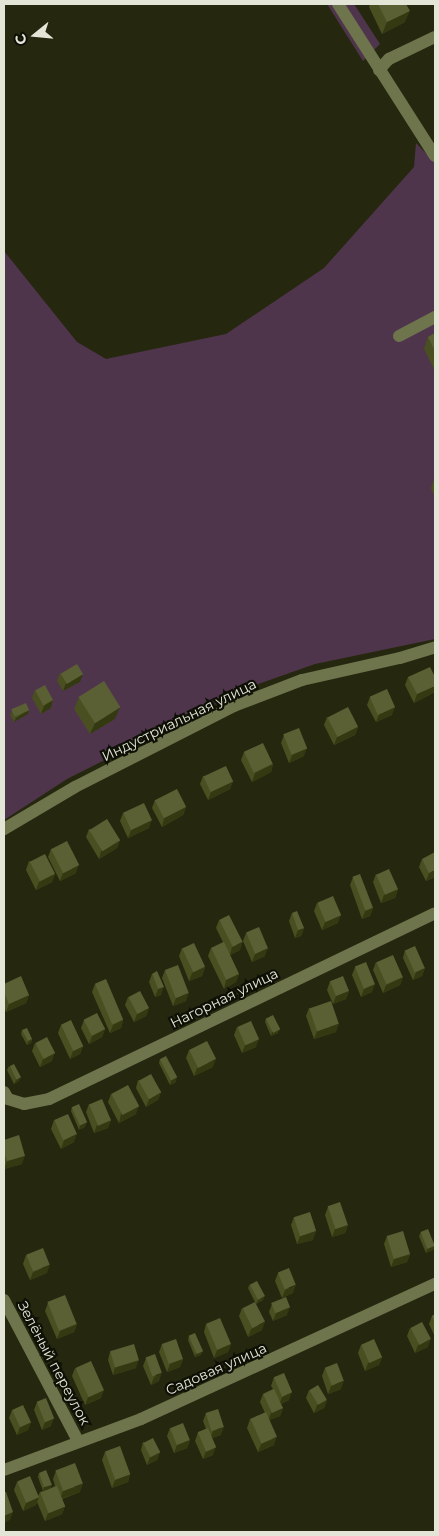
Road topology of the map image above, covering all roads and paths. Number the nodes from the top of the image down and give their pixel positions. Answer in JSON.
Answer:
{"nodes":[{"id":1,"x":338,"y":4,"type":"edge"},
{"id":2,"x":435,"y":37,"type":"edge"},
{"id":3,"x":379,"y":70,"type":"junction"},
{"id":4,"x":435,"y":156,"type":"edge"},
{"id":5,"x":435,"y":317,"type":"edge"},
{"id":6,"x":399,"y":336,"type":"dead end"},
{"id":7,"x":435,"y":647,"type":"edge"},
{"id":8,"x":4,"y":829,"type":"edge"},
{"id":9,"x":435,"y":913,"type":"edge"},
{"id":10,"x":4,"y":1092,"type":"edge"},
{"id":11,"x":435,"y":1284,"type":"edge"},
{"id":12,"x":4,"y":1300,"type":"edge"},
{"id":13,"x":78,"y":1441,"type":"junction"},
{"id":14,"x":4,"y":1470,"type":"edge"}],
"edges":[{"from":1,"to":3,"type":"street"},
{"from":2,"to":3,"type":"street"},
{"from":3,"to":4,"type":"street"},
{"from":5,"to":6,"type":"street"},
{"from":7,"to":8,"type":"street","name":"Индустриальная улица"},
{"from":9,"to":10,"type":"street","name":"Нагорная улица"},
{"from":11,"to":13,"type":"street","name":"Садовая улица"},
{"from":12,"to":13,"type":"street","name":"Зелёный переулок"},
{"from":13,"to":14,"type":"street","name":"Садовая улица"}]}
